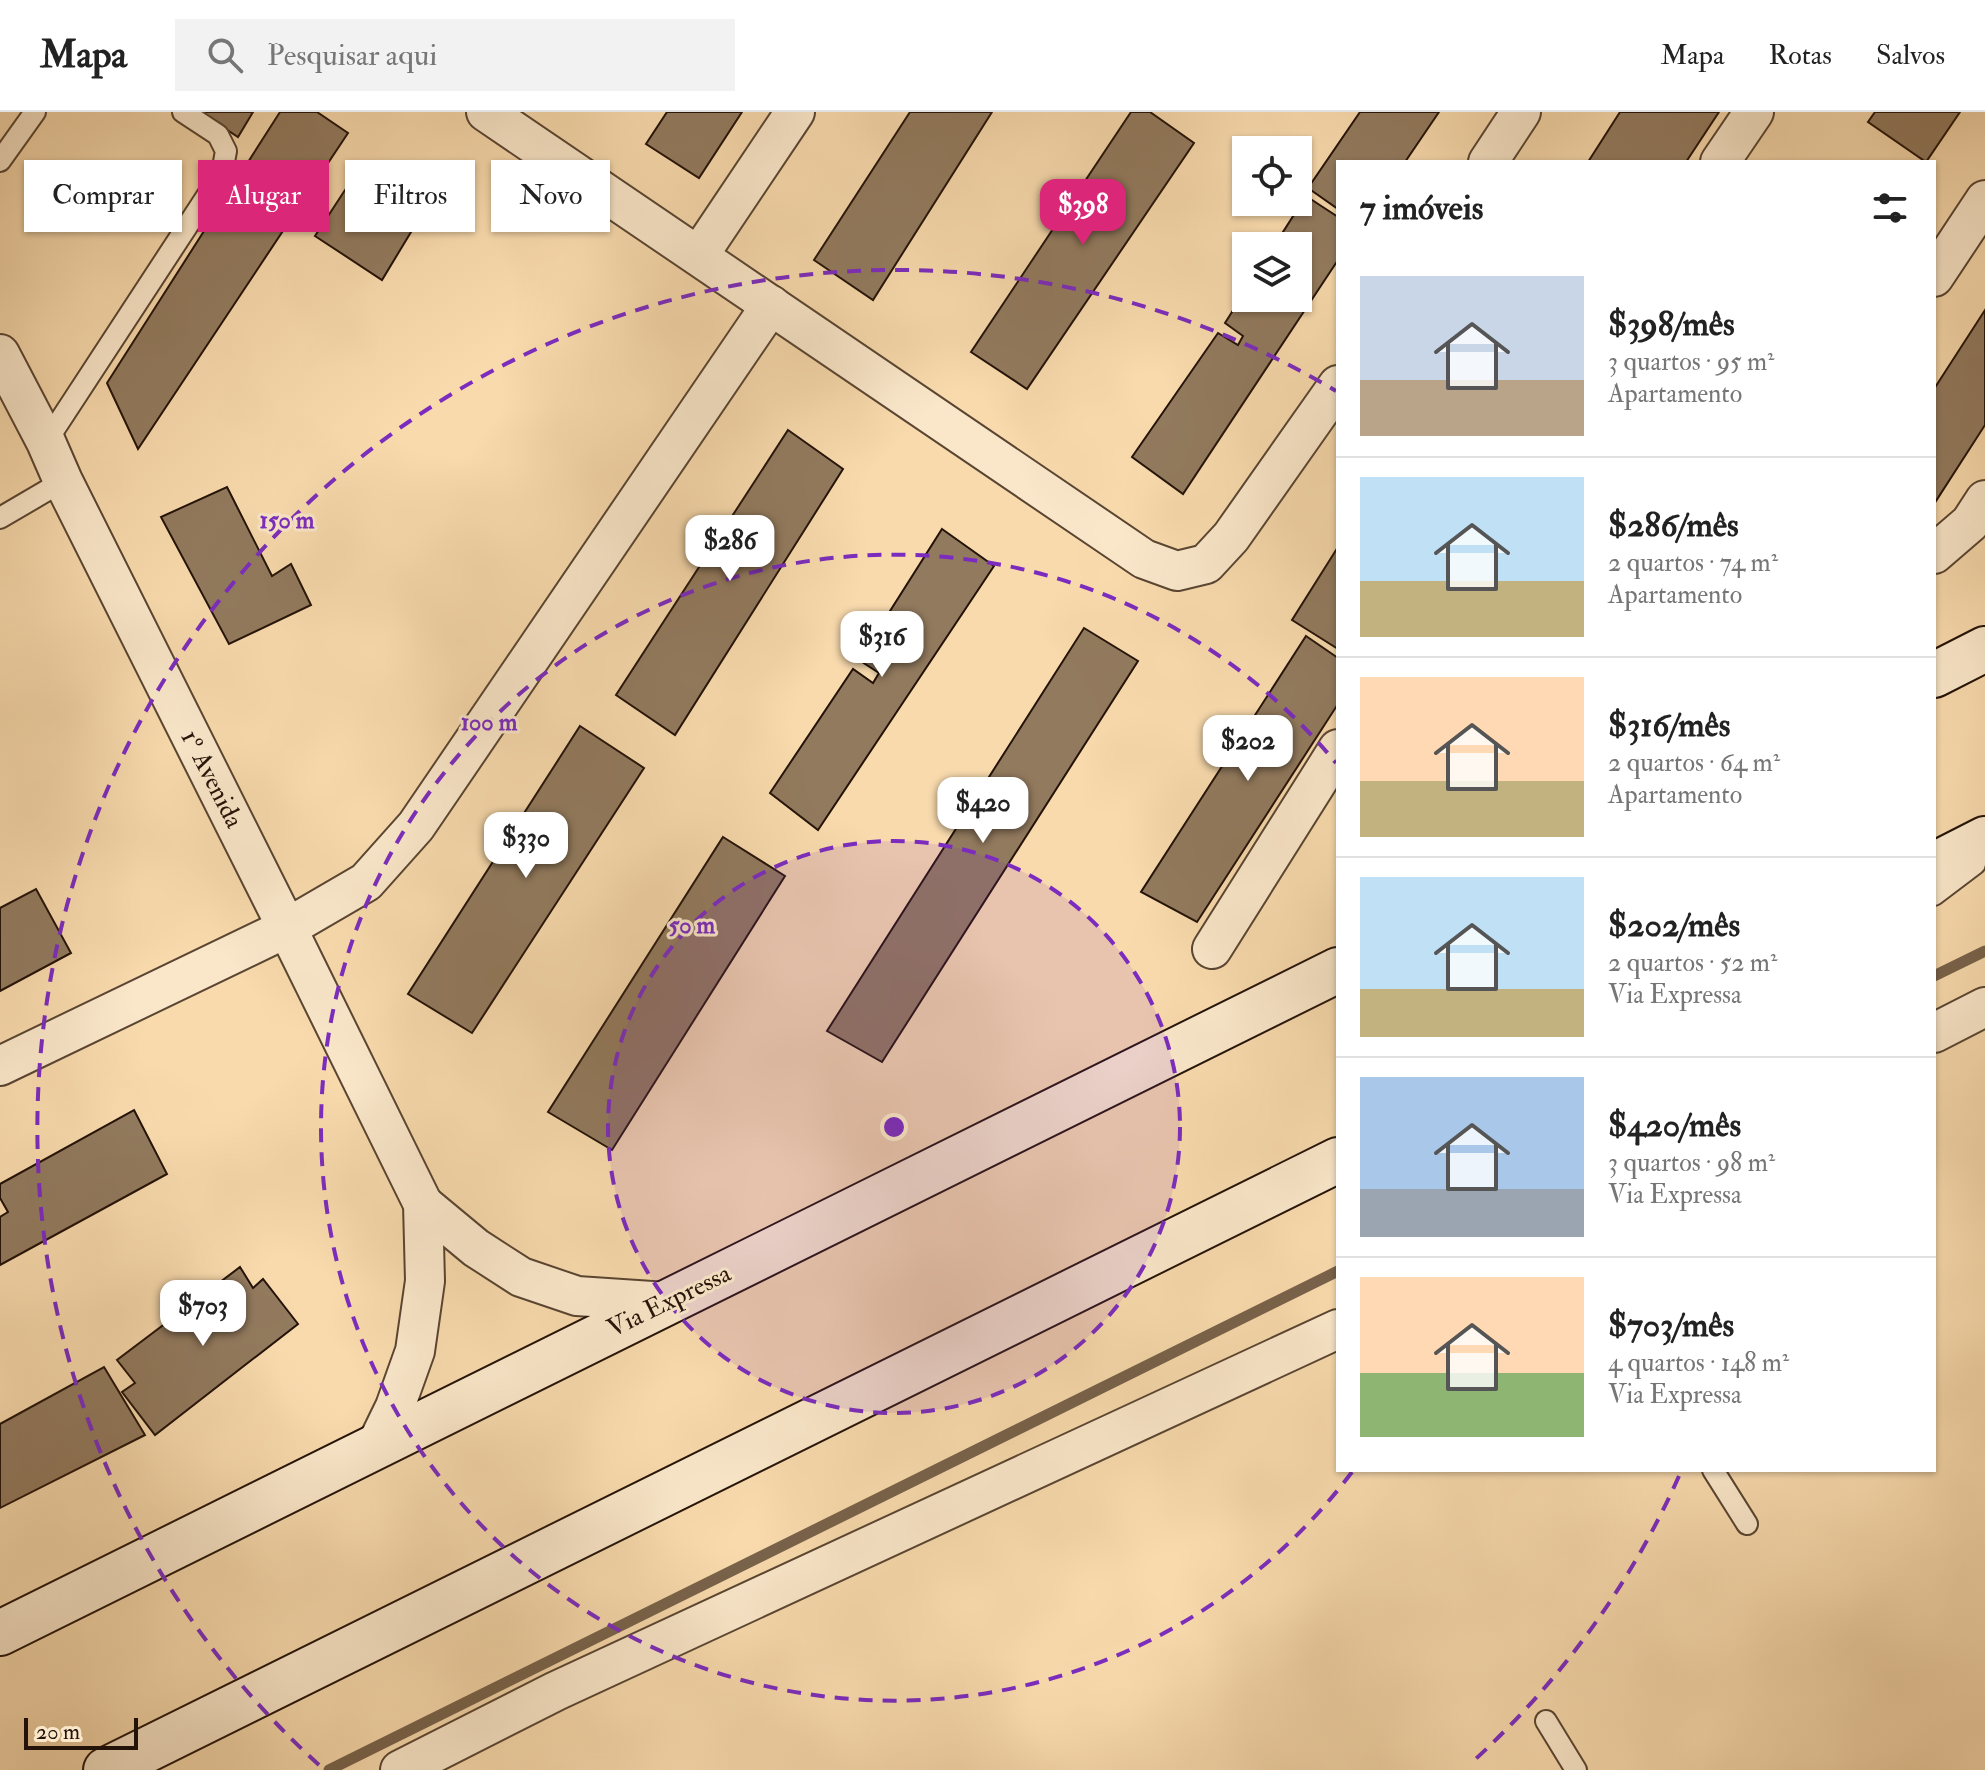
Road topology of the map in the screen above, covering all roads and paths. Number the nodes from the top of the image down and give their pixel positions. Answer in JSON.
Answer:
{"nodes":[{"id":1,"x":35,"y":112,"type":"edge"},
{"id":2,"x":183,"y":112,"type":"edge"},
{"id":3,"x":486,"y":112,"type":"edge"},
{"id":4,"x":795,"y":112,"type":"edge"},
{"id":5,"x":1521,"y":112,"type":"edge"},
{"id":6,"x":1754,"y":112,"type":"edge"},
{"id":7,"x":1489,"y":160,"type":"edge"},
{"id":8,"x":1721,"y":160,"type":"edge"},
{"id":9,"x":0,"y":161,"type":"edge"},
{"id":10,"x":1985,"y":200,"type":"edge"},
{"id":11,"x":699,"y":255,"type":"junction"},
{"id":12,"x":1936,"y":274,"type":"edge"},
{"id":13,"x":771,"y":305,"type":"junction"},
{"id":14,"x":0,"y":354,"type":"edge"},
{"id":15,"x":1336,"y":388,"type":"edge"},
{"id":16,"x":46,"y":442,"type":"junction"},
{"id":17,"x":63,"y":481,"type":"junction"},
{"id":18,"x":1985,"y":500,"type":"edge"},
{"id":19,"x":0,"y":518,"type":"edge"},
{"id":20,"x":1936,"y":552,"type":"edge"},
{"id":21,"x":1336,"y":752,"type":"edge"},
{"id":22,"x":1985,"y":839,"type":"edge"},
{"id":23,"x":1985,"y":856,"type":"edge"},
{"id":24,"x":1936,"y":864,"type":"edge"},
{"id":25,"x":1936,"y":893,"type":"edge"},
{"id":26,"x":287,"y":928,"type":"junction"},
{"id":27,"x":1212,"y":949,"type":"dead end"},
{"id":28,"x":1336,"y":971,"type":"edge"},
{"id":29,"x":1985,"y":1007,"type":"edge"},
{"id":30,"x":1936,"y":1032,"type":"edge"},
{"id":31,"x":0,"y":1066,"type":"edge"},
{"id":32,"x":1336,"y":1161,"type":"edge"},
{"id":33,"x":423,"y":1204,"type":"junction"},
{"id":34,"x":667,"y":1302,"type":"junction"},
{"id":35,"x":1336,"y":1330,"type":"edge"},
{"id":36,"x":376,"y":1446,"type":"junction"},
{"id":37,"x":1714,"y":1472,"type":"edge"},
{"id":38,"x":1747,"y":1524,"type":"dead end"},
{"id":39,"x":0,"y":1633,"type":"edge"},
{"id":40,"x":1546,"y":1721,"type":"dead end"},
{"id":41,"x":106,"y":1770,"type":"edge"},
{"id":42,"x":400,"y":1770,"type":"edge"},
{"id":43,"x":1576,"y":1770,"type":"edge"}],
"edges":[{"from":1,"to":9,"type":"lane"},
{"from":2,"to":16,"type":"lane"},
{"from":3,"to":11,"type":"street"},
{"from":4,"to":11,"type":"street"},
{"from":5,"to":7,"type":"street"},
{"from":6,"to":8,"type":"street"},
{"from":10,"to":12,"type":"street"},
{"from":11,"to":13,"type":"street"},
{"from":13,"to":15,"type":"street"},
{"from":13,"to":26,"type":"street"},
{"from":14,"to":16,"type":"street","name":"1º Avenida"},
{"from":16,"to":17,"type":"street","name":"1º Avenida"},
{"from":17,"to":19,"type":"lane"},
{"from":17,"to":26,"type":"street","name":"1º Avenida"},
{"from":18,"to":20,"type":"street"},
{"from":21,"to":27,"type":"street"},
{"from":22,"to":24,"type":"main road"},
{"from":23,"to":25,"type":"lane"},
{"from":26,"to":31,"type":"street"},
{"from":26,"to":33,"type":"street","name":"1º Avenida"},
{"from":28,"to":34,"type":"main road","name":"Via Expressa"},
{"from":29,"to":30,"type":"street"},
{"from":32,"to":41,"type":"main road"},
{"from":33,"to":34,"type":"street"},
{"from":33,"to":36,"type":"street"},
{"from":34,"to":36,"type":"main road","name":"Via Expressa"},
{"from":35,"to":42,"type":"street"},
{"from":36,"to":39,"type":"main road","name":"Via Expressa"},
{"from":37,"to":38,"type":"lane"},
{"from":40,"to":43,"type":"lane"}]}
